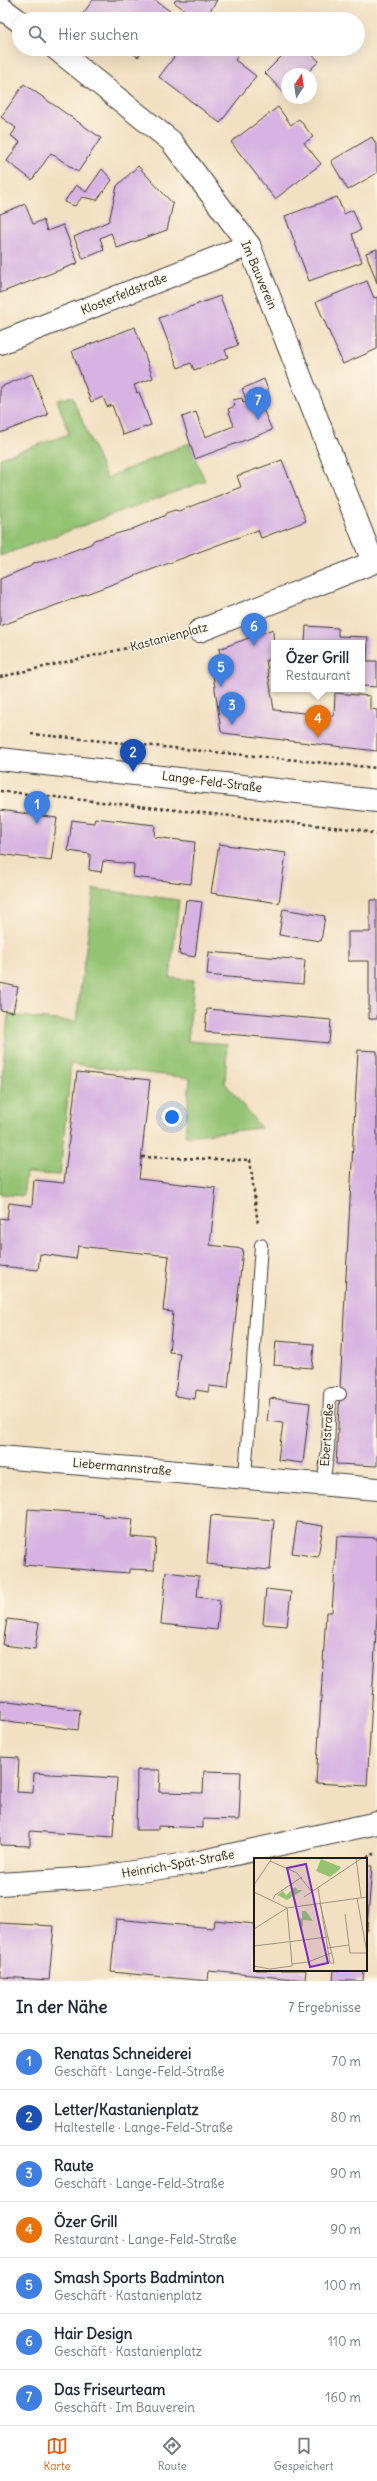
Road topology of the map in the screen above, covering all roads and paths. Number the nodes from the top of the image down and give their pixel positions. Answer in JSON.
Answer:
{"nodes":[{"id":1,"x":0,"y":7,"type":"edge"},
{"id":2,"x":12,"y":16,"type":"edge"},
{"id":3,"x":65,"y":56,"type":"edge"},
{"id":4,"x":249,"y":245,"type":"junction"},
{"id":5,"x":0,"y":343,"type":"edge"},
{"id":6,"x":375,"y":561,"type":"edge"},
{"id":7,"x":199,"y":632,"type":"joint"},
{"id":8,"x":0,"y":677,"type":"edge"},
{"id":9,"x":23,"y":733,"type":"dead end"},
{"id":10,"x":0,"y":759,"type":"edge"},
{"id":11,"x":377,"y":768,"type":"edge"},
{"id":12,"x":0,"y":791,"type":"edge"},
{"id":13,"x":377,"y":801,"type":"edge"},
{"id":14,"x":377,"y":835,"type":"edge"},
{"id":15,"x":142,"y":1157,"type":"dead end"},
{"id":16,"x":261,"y":1245,"type":"joint"},
{"id":17,"x":340,"y":1394,"type":"dead end"},
{"id":18,"x":0,"y":1457,"type":"edge"},
{"id":19,"x":245,"y":1477,"type":"junction"},
{"id":20,"x":322,"y":1485,"type":"junction"},
{"id":21,"x":377,"y":1489,"type":"edge"},
{"id":22,"x":377,"y":1823,"type":"edge"},
{"id":23,"x":377,"y":1852,"type":"edge"},
{"id":24,"x":363,"y":1858,"type":"edge"},
{"id":25,"x":0,"y":1884,"type":"edge"}],
"edges":[{"from":1,"to":2,"type":"street"},
{"from":3,"to":4,"type":"street","name":"Im Bauverein"},
{"from":4,"to":5,"type":"street","name":"Klosterfeldstraße"},
{"from":4,"to":6,"type":"street","name":"Im Bauverein"},
{"from":6,"to":7,"type":"street","name":"Kastanienplatz"},
{"from":7,"to":8,"type":"path","name":"Kastanienplatz"},
{"from":9,"to":11,"type":"path"},
{"from":10,"to":13,"type":"street","name":"Lange-Feld-Straße"},
{"from":12,"to":14,"type":"path"},
{"from":15,"to":16,"type":"path"},
{"from":16,"to":19,"type":"lane"},
{"from":17,"to":20,"type":"lane","name":"Ebertstraße"},
{"from":18,"to":19,"type":"street","name":"Liebermannstraße"},
{"from":19,"to":20,"type":"street","name":"Liebermannstraße"},
{"from":20,"to":21,"type":"street","name":"Liebermannstraße"},
{"from":22,"to":25,"type":"street","name":"Heinrich-Spät-Straße"},
{"from":23,"to":24,"type":"path"}]}
